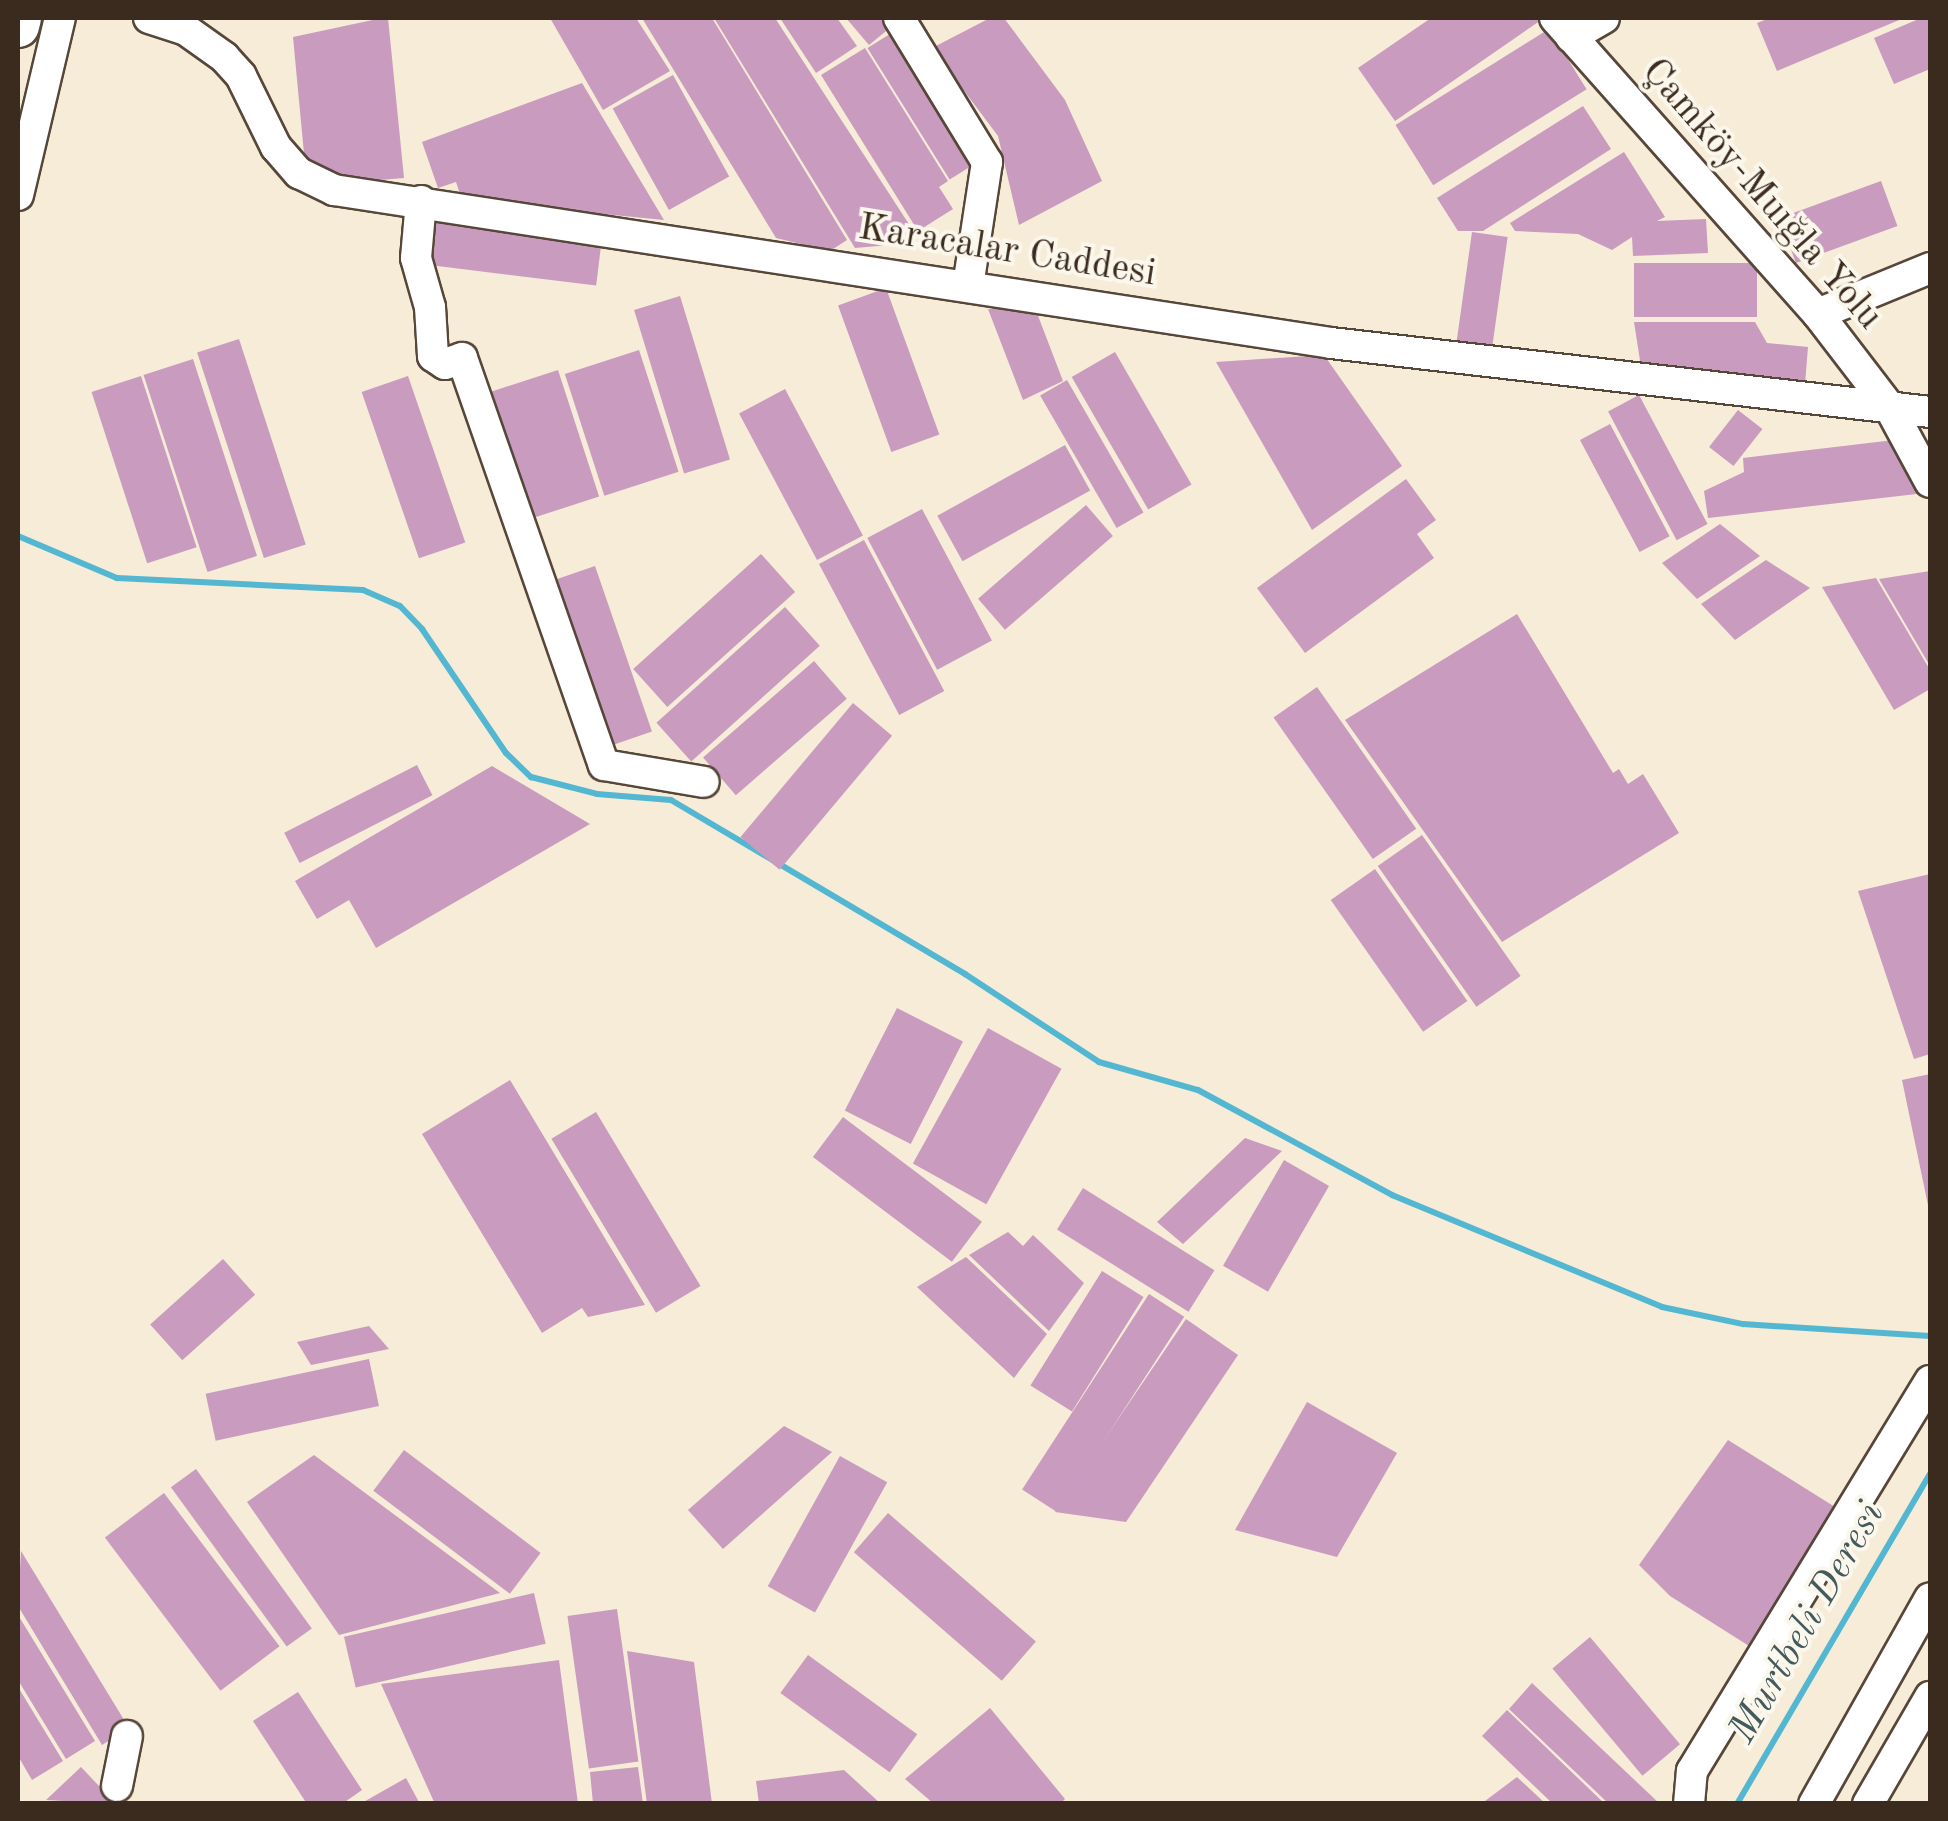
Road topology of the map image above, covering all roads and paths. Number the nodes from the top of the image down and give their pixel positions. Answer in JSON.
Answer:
{"nodes":[{"id":1,"x":20,"y":18,"type":"edge"},
{"id":2,"x":60,"y":18,"type":"edge"},
{"id":3,"x":149,"y":18,"type":"edge"},
{"id":4,"x":899,"y":18,"type":"edge"},
{"id":5,"x":1604,"y":18,"type":"edge"},
{"id":6,"x":18,"y":26,"type":"edge"},
{"id":7,"x":1563,"y":27,"type":"edge"},
{"id":8,"x":18,"y":195,"type":"edge"},
{"id":9,"x":421,"y":201,"type":"junction"},
{"id":10,"x":1930,"y":268,"type":"edge"},
{"id":11,"x":968,"y":286,"type":"junction"},
{"id":12,"x":1818,"y":314,"type":"junction"},
{"id":13,"x":1890,"y":408,"type":"junction"},
{"id":14,"x":1930,"y":412,"type":"edge"},
{"id":15,"x":1930,"y":482,"type":"edge"},
{"id":16,"x":704,"y":782,"type":"dead end"},
{"id":17,"x":1930,"y":1380,"type":"edge"},
{"id":18,"x":1930,"y":1598,"type":"edge"},
{"id":19,"x":1930,"y":1698,"type":"edge"},
{"id":20,"x":127,"y":1736,"type":"dead end"},
{"id":21,"x":117,"y":1786,"type":"dead end"},
{"id":22,"x":1689,"y":1804,"type":"edge"},
{"id":23,"x":1814,"y":1804,"type":"edge"},
{"id":24,"x":1868,"y":1804,"type":"edge"}],
"edges":[{"from":1,"to":6,"type":"highway"},
{"from":2,"to":8,"type":"street"},
{"from":3,"to":9,"type":"street","name":"Karacalar Caddesi"},
{"from":4,"to":11,"type":"street"},
{"from":5,"to":7,"type":"street"},
{"from":7,"to":12,"type":"street","name":"Çamköy-Muığla Yolu"},
{"from":9,"to":11,"type":"street","name":"Karacalar Caddesi"},
{"from":9,"to":16,"type":"street"},
{"from":10,"to":12,"type":"street"},
{"from":11,"to":13,"type":"street","name":"Karacalar Caddesi"},
{"from":12,"to":13,"type":"street","name":"Çamköy-Muığla Yolu"},
{"from":13,"to":14,"type":"street","name":"Karacalar Caddesi"},
{"from":13,"to":15,"type":"street","name":"Çamköy-Muığla Yolu"},
{"from":17,"to":22,"type":"street"},
{"from":18,"to":23,"type":"street"},
{"from":19,"to":24,"type":"street"},
{"from":20,"to":21,"type":"street"}]}
